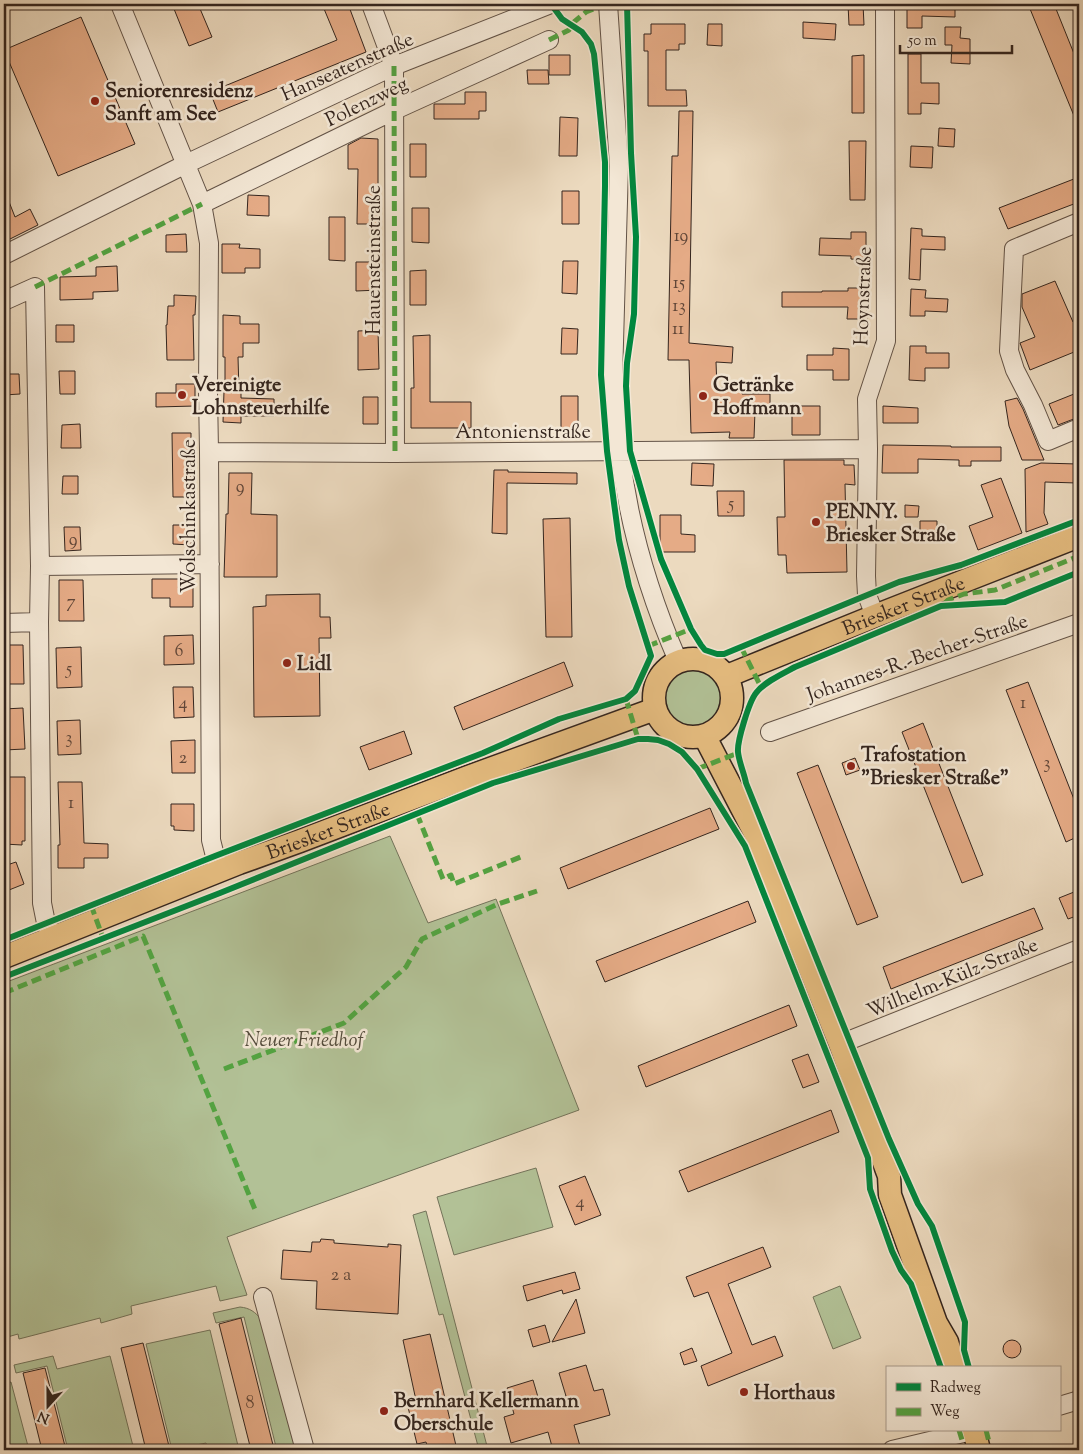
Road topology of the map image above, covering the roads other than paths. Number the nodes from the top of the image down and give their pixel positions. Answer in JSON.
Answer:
{"nodes":[{"id":1,"x":120,"y":4,"type":"edge"},
{"id":2,"x":371,"y":4,"type":"edge"},
{"id":3,"x":552,"y":4,"type":"edge"},
{"id":4,"x":608,"y":4,"type":"edge"},
{"id":5,"x":885,"y":4,"type":"edge"},
{"id":6,"x":549,"y":40,"type":"dead end"},
{"id":7,"x":394,"y":66,"type":"junction"},
{"id":8,"x":394,"y":111,"type":"junction"},
{"id":9,"x":186,"y":164,"type":"junction"},
{"id":10,"x":202,"y":204,"type":"junction"},
{"id":11,"x":1079,"y":222,"type":"edge"},
{"id":12,"x":4,"y":256,"type":"edge"},
{"id":13,"x":4,"y":301,"type":"edge"},
{"id":14,"x":1079,"y":428,"type":"edge"},
{"id":15,"x":868,"y":449,"type":"junction"},
{"id":16,"x":209,"y":452,"type":"junction"},
{"id":17,"x":620,"y":452,"type":"junction"},
{"id":18,"x":395,"y":453,"type":"junction"},
{"id":19,"x":1079,"y":536,"type":"edge"},
{"id":20,"x":210,"y":564,"type":"junction"},
{"id":21,"x":40,"y":566,"type":"junction"},
{"id":22,"x":875,"y":616,"type":"junction"},
{"id":23,"x":39,"y":622,"type":"junction"},
{"id":24,"x":4,"y":623,"type":"edge"},
{"id":25,"x":1079,"y":623,"type":"edge"},
{"id":26,"x":678,"y":662,"type":"junction"},
{"id":27,"x":727,"y":676,"type":"junction"},
{"id":28,"x":655,"y":709,"type":"junction"},
{"id":29,"x":770,"y":732,"type":"dead end"},
{"id":30,"x":705,"y":737,"type":"junction"},
{"id":31,"x":220,"y":870,"type":"junction"},
{"id":32,"x":53,"y":937,"type":"junction"},
{"id":33,"x":1079,"y":950,"type":"edge"},
{"id":34,"x":4,"y":957,"type":"edge"},
{"id":35,"x":840,"y":1044,"type":"junction"},
{"id":36,"x":263,"y":1297,"type":"dead end"},
{"id":37,"x":953,"y":1366,"type":"edge"},
{"id":38,"x":1079,"y":1400,"type":"edge"},
{"id":39,"x":1060,"y":1406,"type":"edge"},
{"id":40,"x":966,"y":1432,"type":"edge"},
{"id":41,"x":975,"y":1432,"type":"edge"},
{"id":42,"x":304,"y":1450,"type":"edge"},
{"id":43,"x":892,"y":1450,"type":"edge"},
{"id":44,"x":980,"y":1450,"type":"edge"}],
"edges":[{"from":1,"to":9,"type":"street","name":"Wolschinkastraße"},
{"from":2,"to":7,"type":"street"},
{"from":3,"to":7,"type":"street","name":"Hanseatenstraße"},
{"from":4,"to":17,"type":"street"},
{"from":5,"to":15,"type":"street","name":"Hoynstraße"},
{"from":6,"to":8,"type":"street","name":"Polenzweg"},
{"from":7,"to":8,"type":"street","name":"Hauensteinstraße"},
{"from":7,"to":9,"type":"street","name":"Hanseatenstraße"},
{"from":8,"to":10,"type":"street","name":"Polenzweg"},
{"from":8,"to":18,"type":"street","name":"Hauensteinstraße"},
{"from":9,"to":10,"type":"street","name":"Wolschinkastraße"},
{"from":9,"to":12,"type":"street","name":"Hanseatenstraße"},
{"from":10,"to":16,"type":"street","name":"Wolschinkastraße"},
{"from":11,"to":14,"type":"street"},
{"from":13,"to":21,"type":"street"},
{"from":15,"to":17,"type":"street","name":"Antonienstraße"},
{"from":15,"to":22,"type":"street","name":"Hoynstraße"},
{"from":16,"to":18,"type":"street","name":"Antonienstraße"},
{"from":16,"to":20,"type":"street","name":"Wolschinkastraße"},
{"from":17,"to":18,"type":"street","name":"Antonienstraße"},
{"from":17,"to":26,"type":"street"},
{"from":19,"to":22,"type":"main road","name":"Briesker Straße"},
{"from":20,"to":21,"type":"street"},
{"from":20,"to":31,"type":"street","name":"Wolschinkastraße"},
{"from":21,"to":23,"type":"street"},
{"from":22,"to":27,"type":"main road","name":"Briesker Straße"},
{"from":23,"to":24,"type":"street"},
{"from":23,"to":32,"type":"street"},
{"from":25,"to":29,"type":"street","name":"Johannes-R.-Becher-Straße"},
{"from":26,"to":27,"type":"main road"},
{"from":26,"to":28,"type":"main road"},
{"from":27,"to":30,"type":"main road"},
{"from":28,"to":30,"type":"main road"},
{"from":28,"to":31,"type":"main road","name":"Briesker Straße"},
{"from":30,"to":35,"type":"main road"},
{"from":31,"to":32,"type":"main road","name":"Briesker Straße"},
{"from":32,"to":34,"type":"main road","name":"Briesker Straße"},
{"from":33,"to":35,"type":"street","name":"Wilhelm-Külz-Straße"},
{"from":35,"to":37,"type":"main road"},
{"from":36,"to":42,"type":"street"},
{"from":38,"to":39,"type":"street"},
{"from":40,"to":43,"type":"street"},
{"from":41,"to":44,"type":"main road"}]}
